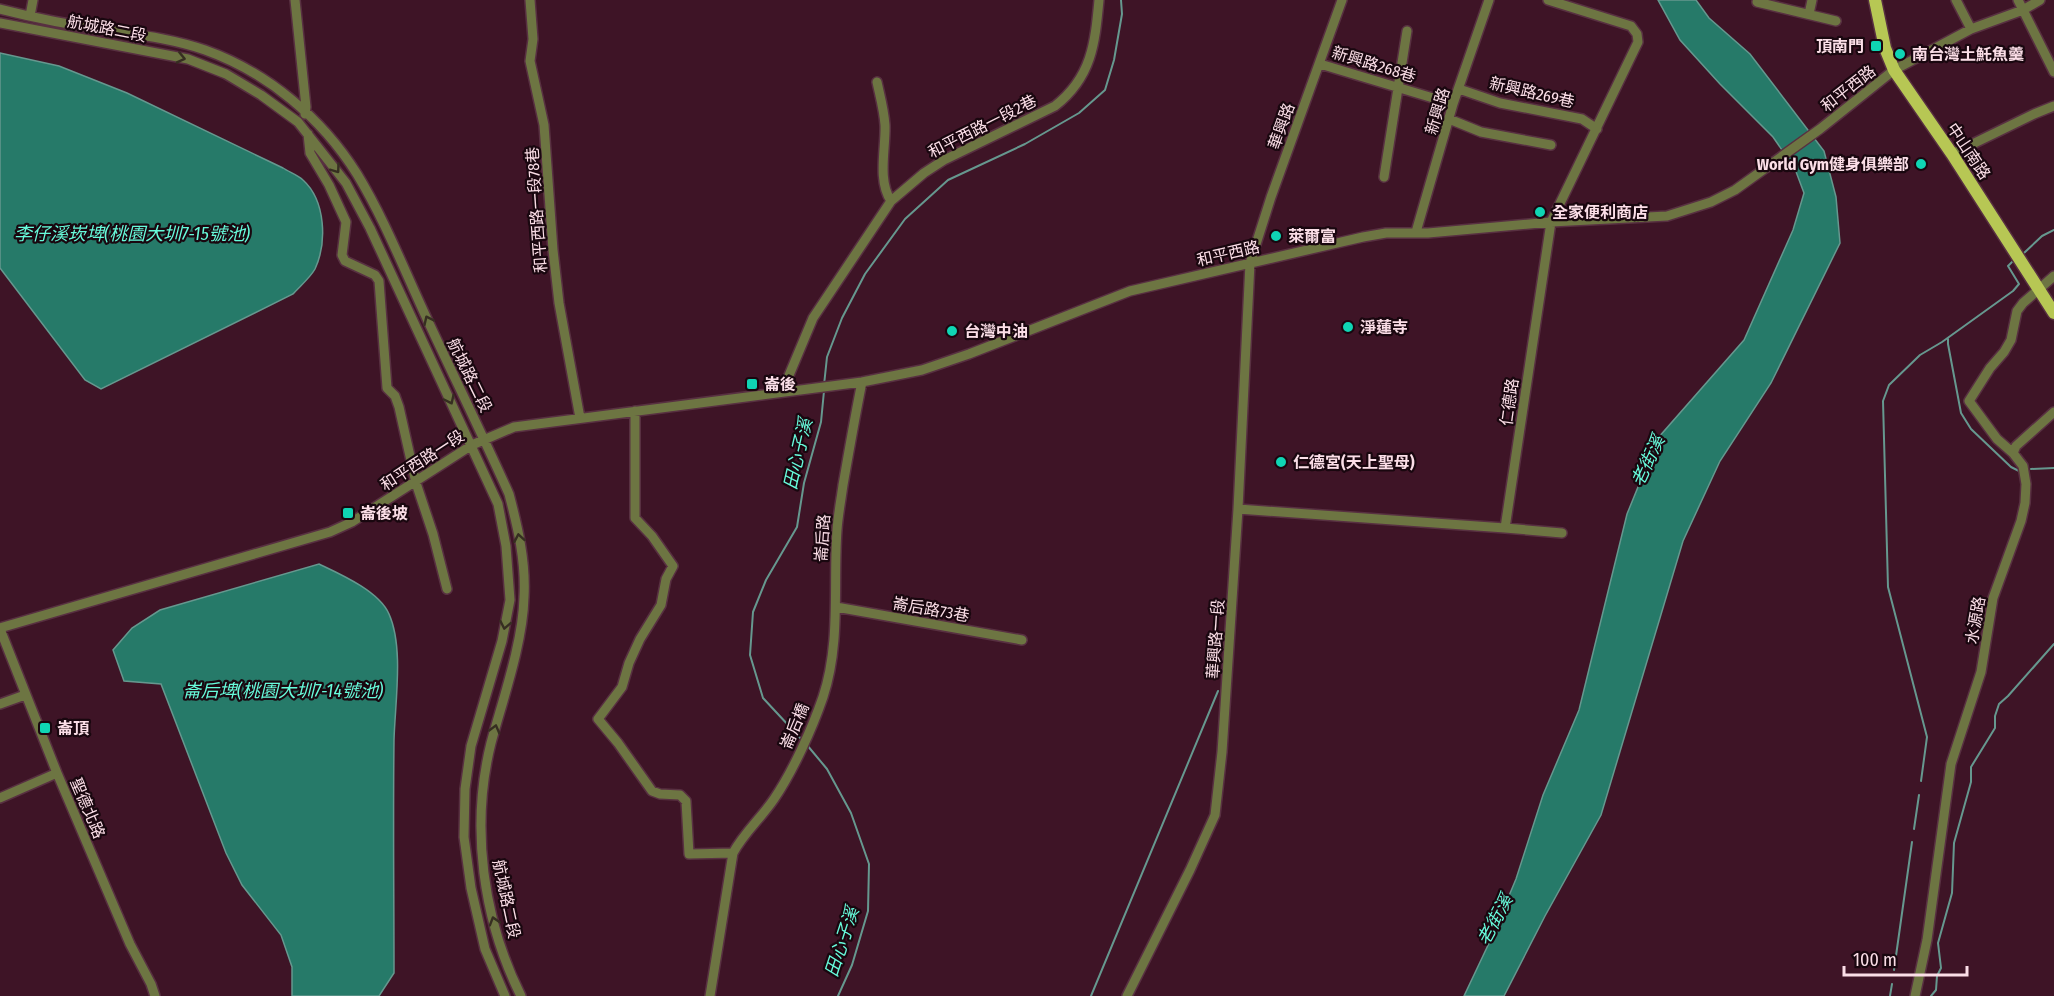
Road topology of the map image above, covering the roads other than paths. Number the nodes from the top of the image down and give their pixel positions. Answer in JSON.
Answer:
{"nodes":[{"id":1,"x":33,"y":0,"type":"edge"},
{"id":2,"x":295,"y":0,"type":"edge"},
{"id":3,"x":530,"y":0,"type":"edge"},
{"id":4,"x":1099,"y":0,"type":"edge"},
{"id":5,"x":1342,"y":0,"type":"edge"},
{"id":6,"x":1489,"y":0,"type":"edge"},
{"id":7,"x":1551,"y":0,"type":"edge"},
{"id":8,"x":1812,"y":0,"type":"edge"},
{"id":9,"x":1875,"y":0,"type":"edge"},
{"id":10,"x":1956,"y":0,"type":"edge"},
{"id":11,"x":2018,"y":0,"type":"edge"},
{"id":12,"x":2040,"y":0,"type":"edge"},
{"id":13,"x":1757,"y":2,"type":"dead end"},
{"id":14,"x":1778,"y":3,"type":"edge"},
{"id":15,"x":0,"y":9,"type":"edge"},
{"id":16,"x":2023,"y":10,"type":"junction"},
{"id":17,"x":1809,"y":14,"type":"junction"},
{"id":18,"x":30,"y":16,"type":"junction"},
{"id":19,"x":1836,"y":21,"type":"dead end"},
{"id":20,"x":0,"y":23,"type":"edge"},
{"id":21,"x":1971,"y":29,"type":"junction"},
{"id":22,"x":1407,"y":31,"type":"dead end"},
{"id":23,"x":1320,"y":64,"type":"junction"},
{"id":24,"x":1894,"y":70,"type":"junction"},
{"id":25,"x":2054,"y":72,"type":"edge"},
{"id":26,"x":877,"y":82,"type":"dead end"},
{"id":27,"x":1397,"y":87,"type":"junction"},
{"id":28,"x":1459,"y":89,"type":"junction"},
{"id":29,"x":1453,"y":104,"type":"junction"},
{"id":30,"x":2054,"y":106,"type":"edge"},
{"id":31,"x":305,"y":110,"type":"junction"},
{"id":32,"x":1449,"y":119,"type":"junction"},
{"id":33,"x":1597,"y":129,"type":"junction"},
{"id":34,"x":308,"y":133,"type":"junction"},
{"id":35,"x":1551,"y":145,"type":"dead end"},
{"id":36,"x":1952,"y":154,"type":"junction"},
{"id":37,"x":1384,"y":177,"type":"dead end"},
{"id":38,"x":891,"y":201,"type":"junction"},
{"id":39,"x":1551,"y":222,"type":"junction"},
{"id":40,"x":1416,"y":232,"type":"junction"},
{"id":41,"x":1250,"y":263,"type":"junction"},
{"id":42,"x":2054,"y":276,"type":"edge"},
{"id":43,"x":2037,"y":290,"type":"junction"},
{"id":44,"x":2054,"y":313,"type":"edge"},
{"id":45,"x":862,"y":382,"type":"junction"},
{"id":46,"x":804,"y":389,"type":"joint"},
{"id":47,"x":782,"y":392,"type":"junction"},
{"id":48,"x":635,"y":411,"type":"junction"},
{"id":49,"x":2054,"y":412,"type":"edge"},
{"id":50,"x":580,"y":418,"type":"junction"},
{"id":51,"x":484,"y":439,"type":"junction"},
{"id":52,"x":472,"y":445,"type":"junction"},
{"id":53,"x":2013,"y":453,"type":"junction"},
{"id":54,"x":416,"y":482,"type":"junction"},
{"id":55,"x":1238,"y":509,"type":"junction"},
{"id":56,"x":1505,"y":528,"type":"junction"},
{"id":57,"x":1562,"y":533,"type":"dead end"},
{"id":58,"x":447,"y":588,"type":"dead end"},
{"id":59,"x":836,"y":606,"type":"junction"},
{"id":60,"x":0,"y":628,"type":"edge"},
{"id":61,"x":1022,"y":640,"type":"dead end"},
{"id":62,"x":25,"y":695,"type":"junction"},
{"id":63,"x":823,"y":697,"type":"joint"},
{"id":64,"x":0,"y":704,"type":"edge"},
{"id":65,"x":57,"y":773,"type":"junction"},
{"id":66,"x":0,"y":798,"type":"edge"},
{"id":67,"x":733,"y":853,"type":"junction"},
{"id":68,"x":155,"y":996,"type":"edge"},
{"id":69,"x":505,"y":996,"type":"edge"},
{"id":70,"x":521,"y":996,"type":"edge"},
{"id":71,"x":710,"y":996,"type":"edge"},
{"id":72,"x":1127,"y":996,"type":"edge"},
{"id":73,"x":1915,"y":996,"type":"edge"}],
"edges":[{"from":1,"to":18,"type":"street"},
{"from":2,"to":31,"type":"street"},
{"from":3,"to":50,"type":"street","name":"和平西路一段78巷"},
{"from":4,"to":38,"type":"street","name":"和平西路一段2巷"},
{"from":5,"to":23,"type":"street","name":"華興路"},
{"from":6,"to":28,"type":"street","name":"新興路"},
{"from":7,"to":33,"type":"street","name":"仁德路"},
{"from":8,"to":17,"type":"street"},
{"from":9,"to":24,"type":"main road","name":"中山南路"},
{"from":10,"to":21,"type":"street"},
{"from":11,"to":16,"type":"street"},
{"from":12,"to":16,"type":"street","name":"和平西路"},
{"from":13,"to":14,"type":"street"},
{"from":14,"to":17,"type":"street"},
{"from":15,"to":18,"type":"street","name":"航城路二段"},
{"from":16,"to":21,"type":"street","name":"和平西路"},
{"from":16,"to":25,"type":"street"},
{"from":17,"to":19,"type":"street"},
{"from":18,"to":31,"type":"street","name":"航城路二段"},
{"from":20,"to":34,"type":"street","name":"航城路二段","one_way":true},
{"from":21,"to":24,"type":"street","name":"和平西路"},
{"from":22,"to":27,"type":"street"},
{"from":23,"to":27,"type":"street","name":"新興路268巷"},
{"from":23,"to":41,"type":"street","name":"華興路"},
{"from":24,"to":36,"type":"main road","name":"中山南路"},
{"from":24,"to":39,"type":"street","name":"和平西路"},
{"from":26,"to":38,"type":"street"},
{"from":27,"to":29,"type":"street","name":"新興路268巷"},
{"from":27,"to":37,"type":"street"},
{"from":28,"to":29,"type":"street","name":"新興路"},
{"from":28,"to":33,"type":"street","name":"新興路269巷"},
{"from":29,"to":32,"type":"street","name":"新興路"},
{"from":30,"to":36,"type":"street"},
{"from":31,"to":34,"type":"street"},
{"from":51,"to":31,"type":"street","name":"航城路二段","one_way":true},
{"from":32,"to":35,"type":"street"},
{"from":32,"to":40,"type":"street","name":"新興路"},
{"from":33,"to":39,"type":"street","name":"仁德路"},
{"from":34,"to":52,"type":"street","name":"航城路二段","one_way":true},
{"from":34,"to":54,"type":"street"},
{"from":36,"to":43,"type":"main road","name":"中山南路"},
{"from":38,"to":47,"type":"street","name":"和平西路一段2巷"},
{"from":39,"to":40,"type":"street","name":"和平西路"},
{"from":39,"to":56,"type":"street","name":"仁德路"},
{"from":40,"to":41,"type":"street","name":"和平西路"},
{"from":41,"to":45,"type":"street","name":"和平西路"},
{"from":41,"to":55,"type":"street","name":"華興路一段"},
{"from":42,"to":43,"type":"street"},
{"from":43,"to":44,"type":"main road","name":"中山南路"},
{"from":43,"to":53,"type":"street","name":"水源路"},
{"from":45,"to":46,"type":"street","name":"和平西路"},
{"from":45,"to":59,"type":"street","name":"崙后路"},
{"from":46,"to":47,"type":"street","name":"和平西路一段"},
{"from":47,"to":48,"type":"street","name":"和平西路一段"},
{"from":48,"to":50,"type":"street","name":"和平西路一段"},
{"from":48,"to":67,"type":"street"},
{"from":49,"to":53,"type":"street"},
{"from":50,"to":51,"type":"street","name":"和平西路一段"},
{"from":51,"to":52,"type":"street","name":"和平西路一段"},
{"from":70,"to":51,"type":"street","name":"航城路二段","one_way":true},
{"from":52,"to":54,"type":"street","name":"和平西路一段"},
{"from":52,"to":69,"type":"street","name":"航城路二段","one_way":true},
{"from":53,"to":73,"type":"street","name":"水源路"},
{"from":54,"to":58,"type":"street"},
{"from":54,"to":60,"type":"street","name":"和平西路一段"},
{"from":55,"to":56,"type":"street"},
{"from":55,"to":72,"type":"street","name":"華興路一段"},
{"from":56,"to":57,"type":"street"},
{"from":59,"to":61,"type":"street","name":"崙后路73巷"},
{"from":59,"to":63,"type":"street","name":"崙后路"},
{"from":60,"to":62,"type":"street","name":"聖德北路"},
{"from":62,"to":64,"type":"street"},
{"from":62,"to":65,"type":"street","name":"聖德北路"},
{"from":63,"to":67,"type":"street","name":"崙后橋"},
{"from":65,"to":66,"type":"street"},
{"from":65,"to":68,"type":"street","name":"聖德北路"},
{"from":67,"to":71,"type":"street"}]}
